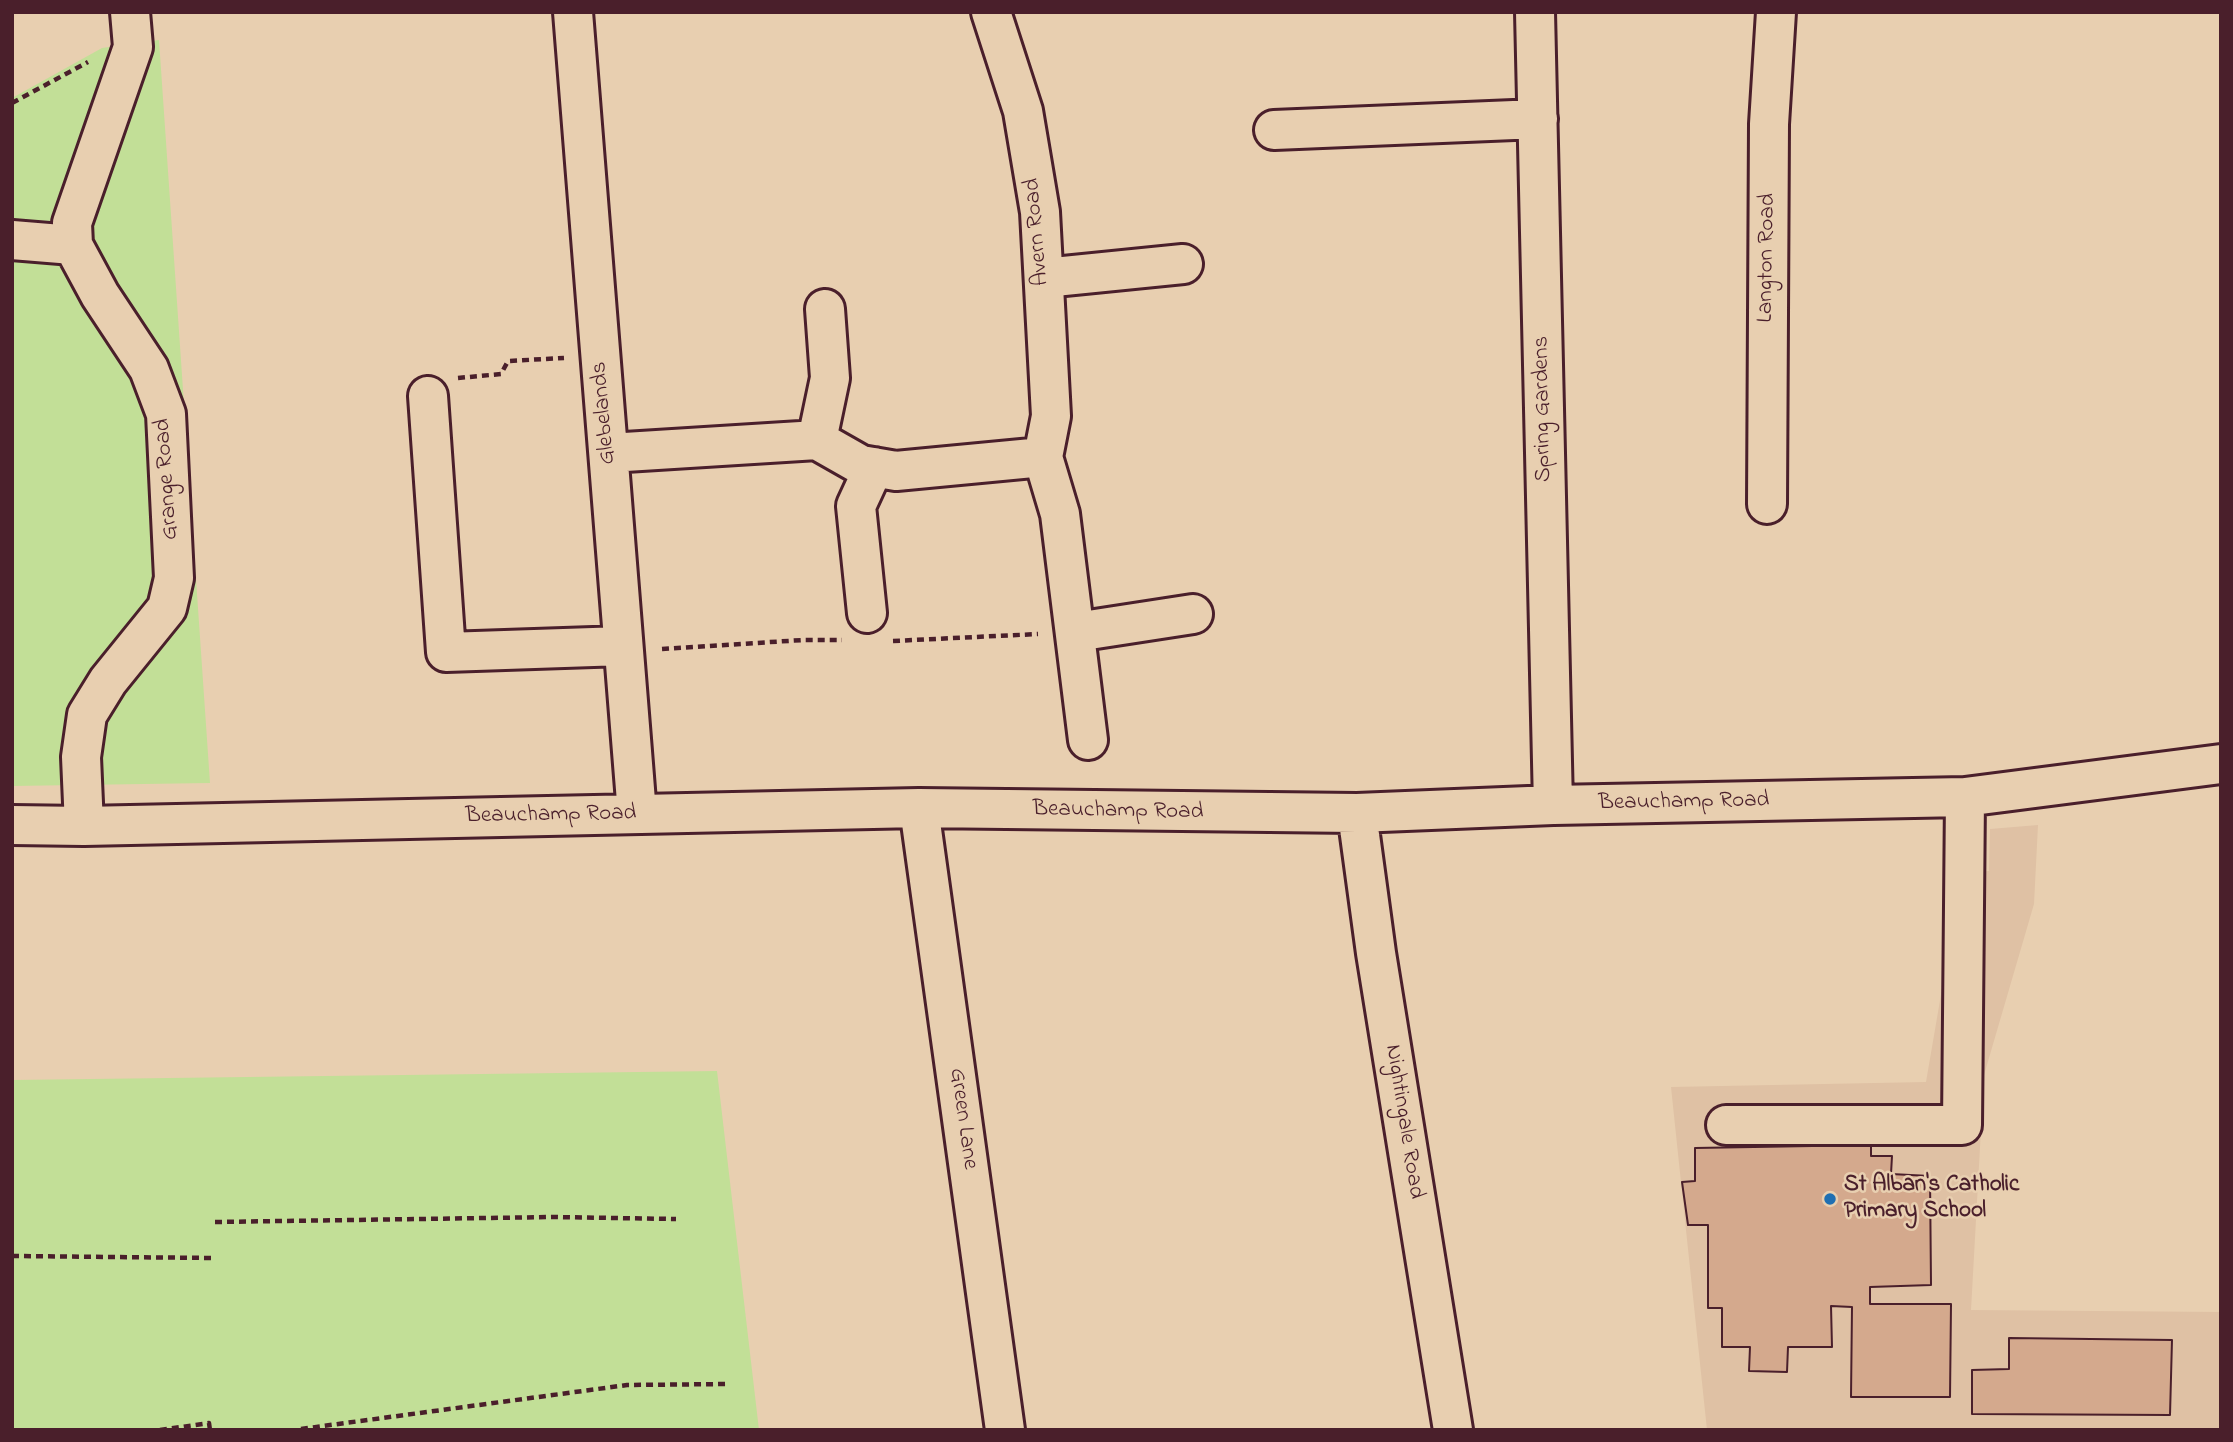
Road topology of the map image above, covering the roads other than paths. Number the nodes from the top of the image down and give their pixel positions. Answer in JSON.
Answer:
{"nodes":[{"id":1,"x":573,"y":12,"type":"edge"},
{"id":2,"x":991,"y":12,"type":"edge"},
{"id":3,"x":1535,"y":12,"type":"edge"},
{"id":4,"x":1776,"y":12,"type":"edge"},
{"id":5,"x":131,"y":25,"type":"edge"},
{"id":6,"x":1538,"y":119,"type":"junction"},
{"id":7,"x":1275,"y":130,"type":"dead end"},
{"id":8,"x":12,"y":240,"type":"edge"},
{"id":9,"x":73,"y":244,"type":"junction"},
{"id":10,"x":1183,"y":264,"type":"dead end"},
{"id":11,"x":1044,"y":278,"type":"junction"},
{"id":12,"x":825,"y":309,"type":"dead end"},
{"id":13,"x":428,"y":396,"type":"road end"},
{"id":14,"x":817,"y":440,"type":"junction"},
{"id":15,"x":609,"y":453,"type":"junction"},
{"id":16,"x":1043,"y":457,"type":"junction"},
{"id":17,"x":874,"y":467,"type":"junction"},
{"id":18,"x":1767,"y":504,"type":"dead end"},
{"id":19,"x":867,"y":613,"type":"dead end"},
{"id":20,"x":1193,"y":614,"type":"dead end"},
{"id":21,"x":1076,"y":632,"type":"junction"},
{"id":22,"x":623,"y":646,"type":"junction"},
{"id":23,"x":1088,"y":740,"type":"dead end"},
{"id":24,"x":2221,"y":764,"type":"edge"},
{"id":25,"x":1965,"y":797,"type":"junction"},
{"id":26,"x":1553,"y":805,"type":"junction"},
{"id":27,"x":919,"y":808,"type":"junction"},
{"id":28,"x":1357,"y":813,"type":"junction"},
{"id":29,"x":637,"y":814,"type":"junction"},
{"id":30,"x":12,"y":825,"type":"edge"},
{"id":31,"x":84,"y":826,"type":"junction"},
{"id":32,"x":1726,"y":1125,"type":"dead end"},
{"id":33,"x":1005,"y":1430,"type":"edge"},
{"id":34,"x":1453,"y":1430,"type":"edge"}],
"edges":[{"from":1,"to":15,"type":"street","name":"Glebelands"},
{"from":2,"to":11,"type":"street","name":"Avern Road"},
{"from":3,"to":6,"type":"street","name":"Spring Gardens"},
{"from":4,"to":18,"type":"street","name":"Langton Road"},
{"from":5,"to":9,"type":"street"},
{"from":6,"to":7,"type":"street"},
{"from":6,"to":26,"type":"street","name":"Spring Gardens"},
{"from":8,"to":9,"type":"street"},
{"from":9,"to":31,"type":"street","name":"Grange Road"},
{"from":10,"to":11,"type":"street"},
{"from":11,"to":16,"type":"street","name":"Avern Road"},
{"from":12,"to":14,"type":"street"},
{"from":13,"to":22,"type":"street"},
{"from":14,"to":15,"type":"street"},
{"from":14,"to":17,"type":"street"},
{"from":15,"to":22,"type":"street","name":"Glebelands"},
{"from":16,"to":17,"type":"street"},
{"from":16,"to":21,"type":"street","name":"Avern Road"},
{"from":17,"to":19,"type":"street"},
{"from":20,"to":21,"type":"street"},
{"from":21,"to":23,"type":"street","name":"Avern Road"},
{"from":22,"to":29,"type":"street","name":"Glebelands"},
{"from":24,"to":25,"type":"street","name":"Beauchamp Road"},
{"from":25,"to":26,"type":"street","name":"Beauchamp Road"},
{"from":25,"to":32,"type":"street"},
{"from":26,"to":28,"type":"street","name":"Beauchamp Road"},
{"from":27,"to":28,"type":"street","name":"Beauchamp Road"},
{"from":27,"to":29,"type":"street","name":"Beauchamp Road"},
{"from":27,"to":33,"type":"street","name":"Green Lane"},
{"from":28,"to":34,"type":"street","name":"Nightingale Road"},
{"from":29,"to":31,"type":"street","name":"Beauchamp Road"},
{"from":30,"to":31,"type":"street","name":"Beauchamp Road"}]}
